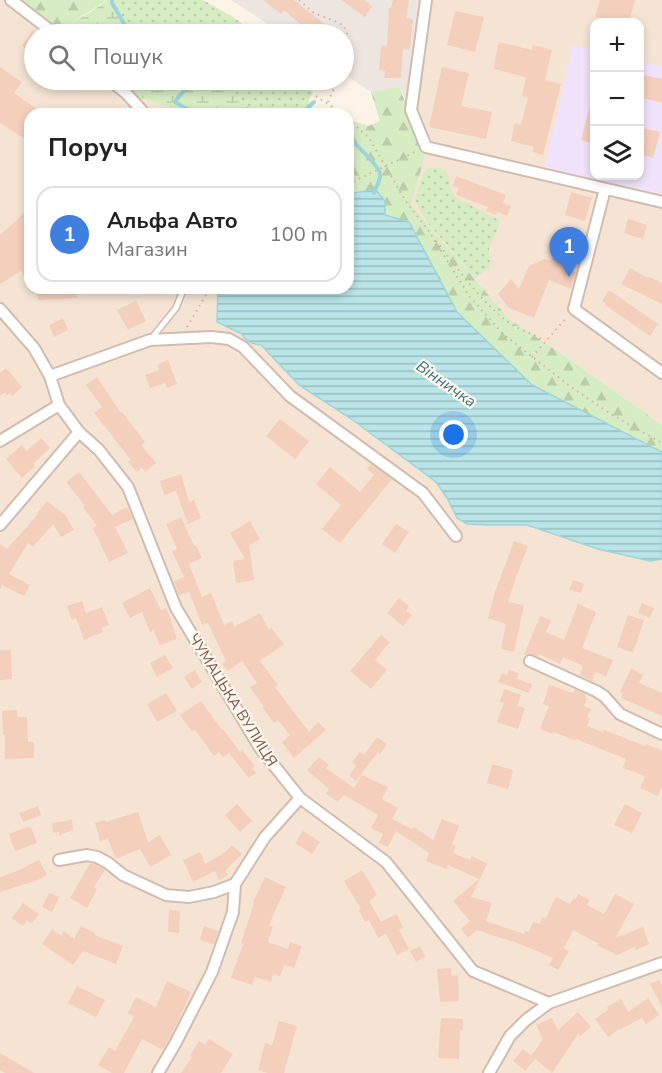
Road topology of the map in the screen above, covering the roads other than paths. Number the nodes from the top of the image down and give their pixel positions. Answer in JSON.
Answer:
{"nodes":[{"id":1,"x":11,"y":0,"type":"edge"},
{"id":2,"x":426,"y":0,"type":"edge"},
{"id":3,"x":42,"y":24,"type":"edge"},
{"id":4,"x":122,"y":90,"type":"edge"},
{"id":5,"x":140,"y":108,"type":"edge"},
{"id":6,"x":605,"y":189,"type":"junction"},
{"id":7,"x":662,"y":202,"type":"edge"},
{"id":8,"x":182,"y":294,"type":"edge"},
{"id":9,"x":0,"y":309,"type":"edge"},
{"id":10,"x":150,"y":340,"type":"junction"},
{"id":11,"x":662,"y":373,"type":"edge"},
{"id":12,"x":50,"y":376,"type":"junction"},
{"id":13,"x":59,"y":405,"type":"junction"},
{"id":14,"x":80,"y":432,"type":"junction"},
{"id":15,"x":0,"y":441,"type":"edge"},
{"id":16,"x":0,"y":525,"type":"edge"},
{"id":17,"x":456,"y":536,"type":"dead end"},
{"id":18,"x":530,"y":661,"type":"dead end"},
{"id":19,"x":662,"y":734,"type":"edge"},
{"id":20,"x":300,"y":798,"type":"junction"},
{"id":21,"x":59,"y":860,"type":"dead end"},
{"id":22,"x":235,"y":884,"type":"junction"},
{"id":23,"x":662,"y":963,"type":"edge"},
{"id":24,"x":549,"y":1003,"type":"junction"},
{"id":25,"x":158,"y":1073,"type":"edge"},
{"id":26,"x":489,"y":1073,"type":"edge"}],
"edges":[{"from":1,"to":3,"type":"street"},
{"from":2,"to":6,"type":"street"},
{"from":4,"to":5,"type":"street"},
{"from":6,"to":7,"type":"street"},
{"from":6,"to":11,"type":"street"},
{"from":8,"to":10,"type":"lane"},
{"from":9,"to":12,"type":"street","name":"ЧУМАЦЬКА ВУЛИЦЯ"},
{"from":10,"to":12,"type":"street"},
{"from":10,"to":17,"type":"street"},
{"from":12,"to":13,"type":"street","name":"ЧУМАЦЬКА ВУЛИЦЯ"},
{"from":13,"to":14,"type":"street","name":"ЧУМАЦЬКА ВУЛИЦЯ"},
{"from":13,"to":15,"type":"street"},
{"from":14,"to":16,"type":"street"},
{"from":14,"to":20,"type":"street","name":"ЧУМАЦЬКА ВУЛИЦЯ"},
{"from":18,"to":19,"type":"street"},
{"from":20,"to":22,"type":"street"},
{"from":20,"to":24,"type":"street","name":"ЧУМАЦЬКА ВУЛИЦЯ"},
{"from":21,"to":22,"type":"street"},
{"from":22,"to":25,"type":"street"},
{"from":23,"to":24,"type":"street"},
{"from":24,"to":26,"type":"street"}]}
